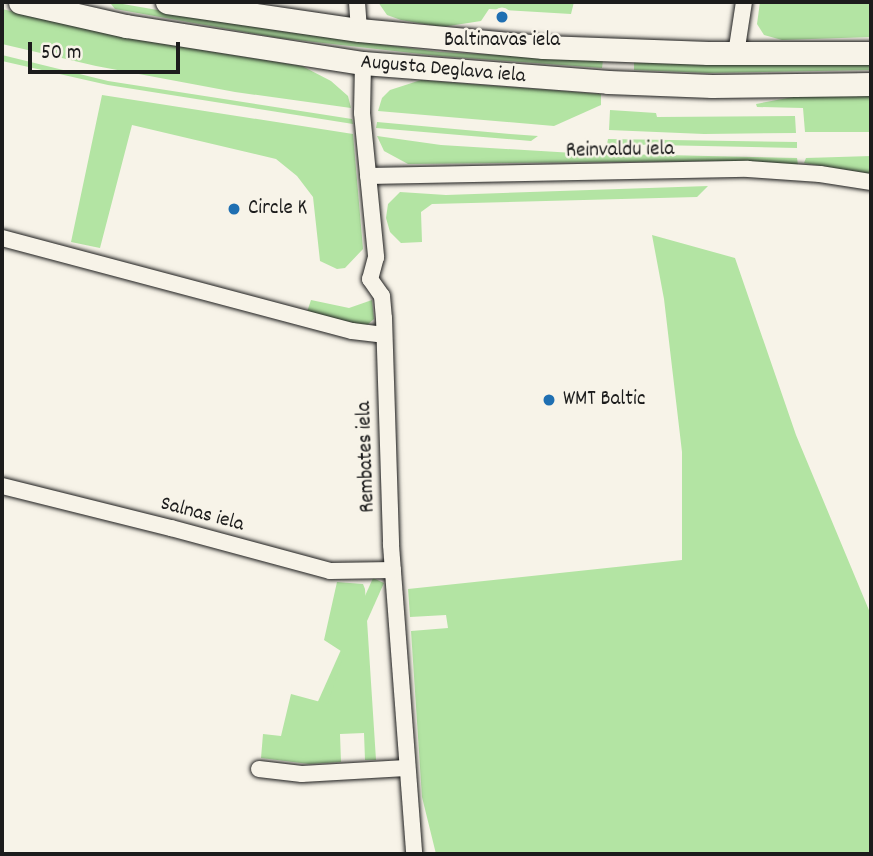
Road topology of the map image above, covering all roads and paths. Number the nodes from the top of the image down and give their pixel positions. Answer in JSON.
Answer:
{"nodes":[{"id":1,"x":20,"y":2,"type":"edge"},
{"id":2,"x":167,"y":2,"type":"edge"},
{"id":3,"x":357,"y":2,"type":"edge"},
{"id":4,"x":744,"y":2,"type":"edge"},
{"id":5,"x":97,"y":10,"type":"edge"},
{"id":6,"x":359,"y":30,"type":"junction"},
{"id":7,"x":871,"y":52,"type":"edge"},
{"id":8,"x":736,"y":54,"type":"junction"},
{"id":9,"x":363,"y":64,"type":"junction"},
{"id":10,"x":871,"y":84,"type":"edge"},
{"id":11,"x":368,"y":176,"type":"junction"},
{"id":12,"x":871,"y":182,"type":"edge"},
{"id":13,"x":2,"y":238,"type":"edge"},
{"id":14,"x":384,"y":335,"type":"junction"},
{"id":15,"x":2,"y":486,"type":"edge"},
{"id":16,"x":393,"y":570,"type":"junction"},
{"id":17,"x":405,"y":768,"type":"junction"},
{"id":18,"x":259,"y":769,"type":"dead end"},
{"id":19,"x":414,"y":854,"type":"edge"}],
"edges":[{"from":1,"to":5,"type":"main road","name":"Augusta Deglava iela"},
{"from":2,"to":6,"type":"main road","name":"Augusta Deglava iela"},
{"from":3,"to":6,"type":"street"},
{"from":4,"to":8,"type":"street"},
{"from":5,"to":9,"type":"main road","name":"Augusta Deglava iela"},
{"from":6,"to":8,"type":"main road","name":"Augusta Deglava iela"},
{"from":7,"to":8,"type":"main road","name":"Augusta Deglava iela"},
{"from":9,"to":10,"type":"main road","name":"Augusta Deglava iela"},
{"from":9,"to":11,"type":"street","name":"Rembates iela"},
{"from":11,"to":12,"type":"street","name":"Reinvaldu iela"},
{"from":11,"to":14,"type":"street","name":"Rembates iela"},
{"from":13,"to":14,"type":"street"},
{"from":14,"to":16,"type":"street","name":"Rembates iela"},
{"from":15,"to":16,"type":"street","name":"Salnas iela"},
{"from":16,"to":17,"type":"street","name":"Rembates iela"},
{"from":17,"to":18,"type":"street"},
{"from":17,"to":19,"type":"street","name":"Rembates iela"}]}
